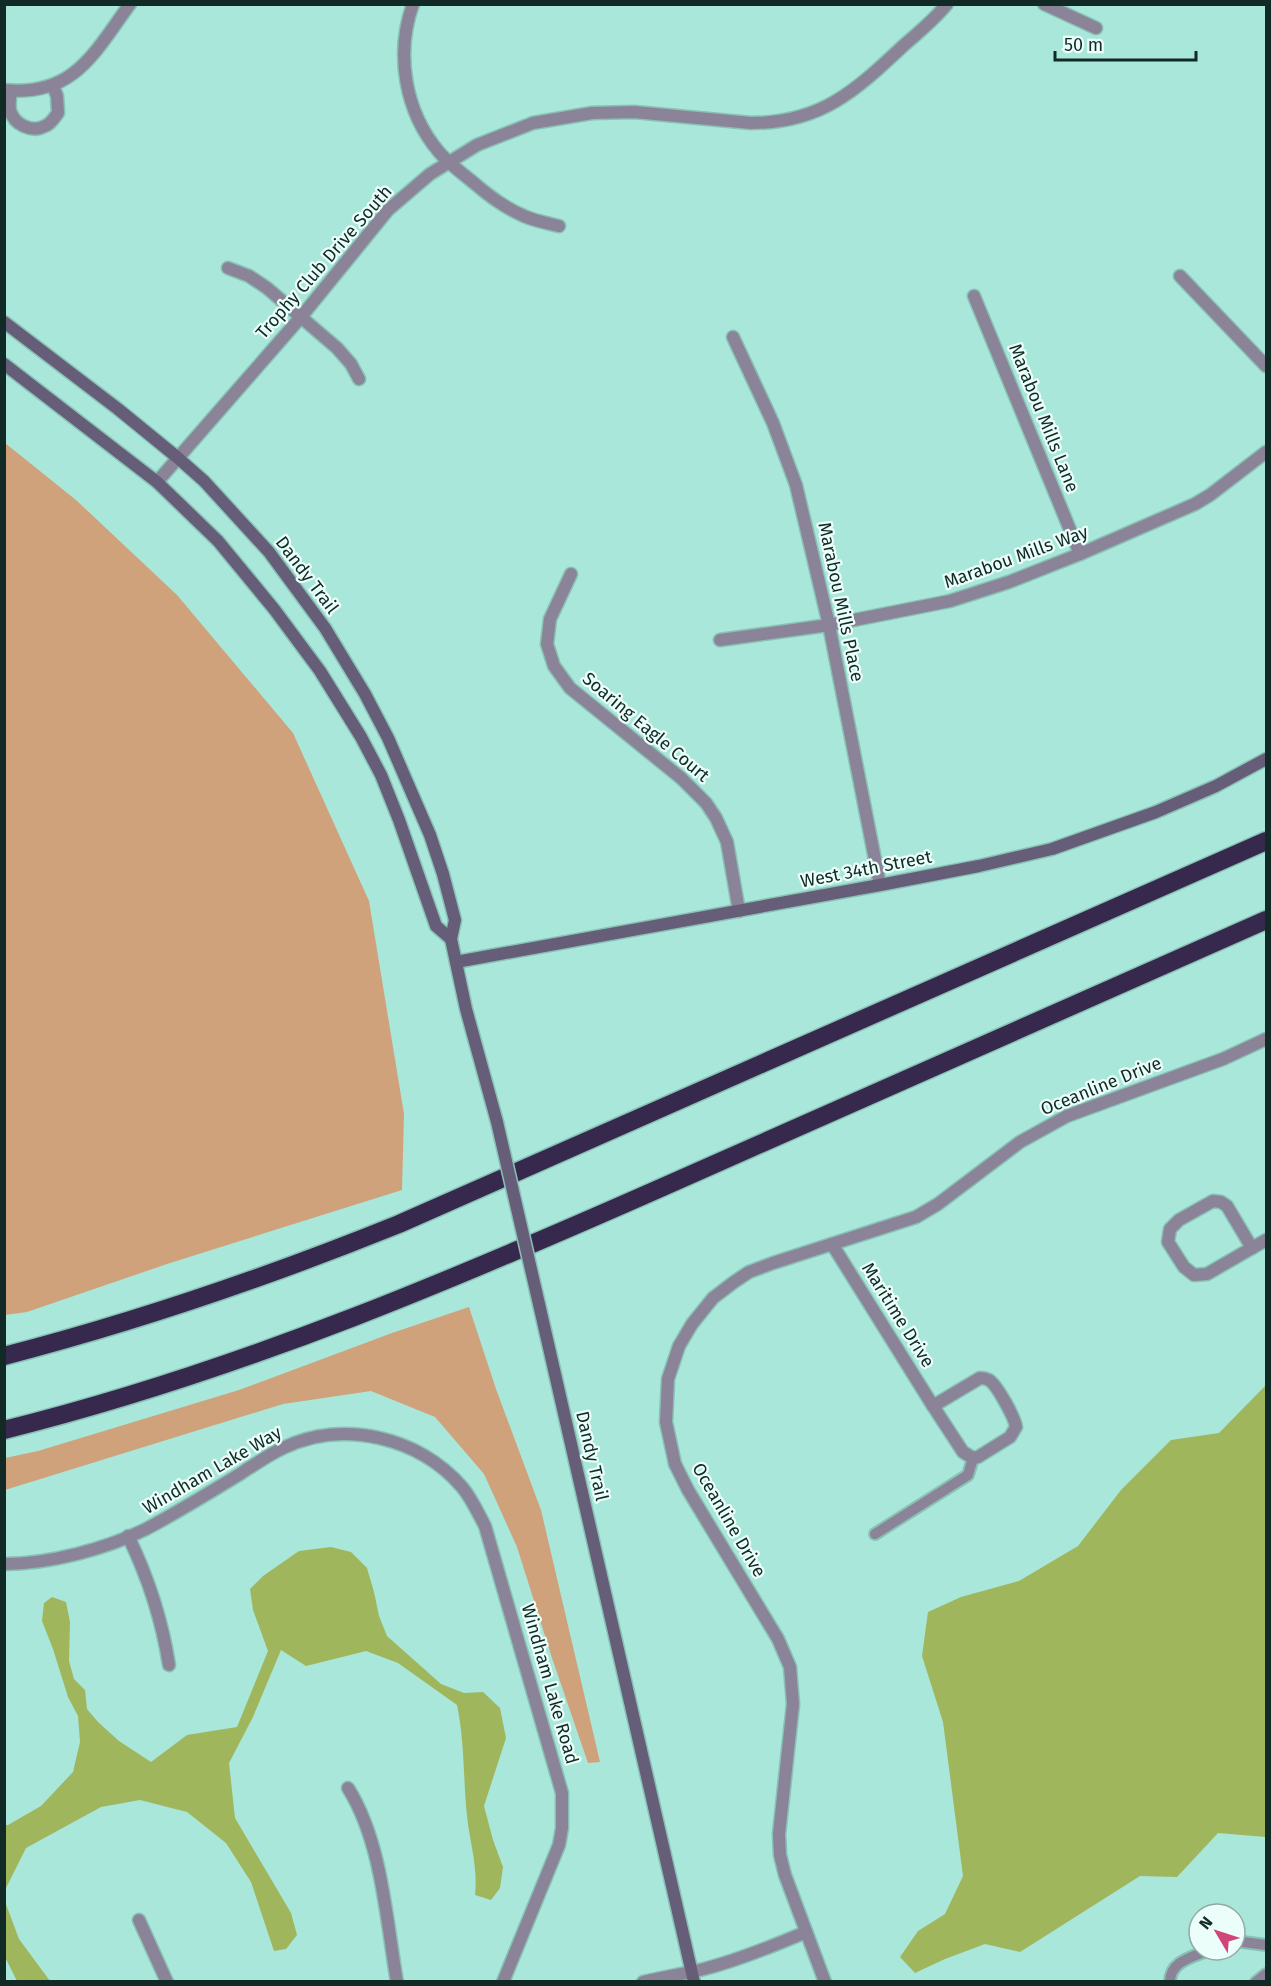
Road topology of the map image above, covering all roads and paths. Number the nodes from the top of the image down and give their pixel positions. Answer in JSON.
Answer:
{"nodes":[{"id":1,"x":130,"y":4,"type":"edge"},
{"id":2,"x":413,"y":4,"type":"edge"},
{"id":3,"x":947,"y":4,"type":"edge"},
{"id":4,"x":1044,"y":4,"type":"edge"},
{"id":5,"x":1096,"y":28,"type":"dead end"},
{"id":6,"x":53,"y":86,"type":"junction"},
{"id":7,"x":8,"y":90,"type":"edge"},
{"id":8,"x":448,"y":162,"type":"junction"},
{"id":9,"x":559,"y":226,"type":"dead end"},
{"id":10,"x":228,"y":268,"type":"dead end"},
{"id":11,"x":1180,"y":276,"type":"dead end"},
{"id":12,"x":974,"y":296,"type":"dead end"},
{"id":13,"x":301,"y":317,"type":"junction"},
{"id":14,"x":4,"y":322,"type":"edge"},
{"id":15,"x":733,"y":337,"type":"dead end"},
{"id":16,"x":4,"y":364,"type":"edge"},
{"id":17,"x":1266,"y":366,"type":"edge"},
{"id":18,"x":359,"y":379,"type":"dead end"},
{"id":19,"x":1266,"y":452,"type":"edge"},
{"id":20,"x":178,"y":458,"type":"junction"},
{"id":21,"x":157,"y":482,"type":"junction"},
{"id":22,"x":1080,"y":554,"type":"junction"},
{"id":23,"x":572,"y":574,"type":"dead end"},
{"id":24,"x":829,"y":625,"type":"junction"},
{"id":25,"x":720,"y":640,"type":"dead end"},
{"id":26,"x":1266,"y":759,"type":"edge"},
{"id":27,"x":1266,"y":841,"type":"edge"},
{"id":28,"x":880,"y":885,"type":"junction"},
{"id":29,"x":739,"y":911,"type":"junction"},
{"id":30,"x":1266,"y":920,"type":"edge"},
{"id":31,"x":451,"y":939,"type":"junction"},
{"id":32,"x":456,"y":962,"type":"junction"},
{"id":33,"x":1266,"y":1039,"type":"edge"},
{"id":34,"x":1266,"y":1240,"type":"edge"},
{"id":35,"x":832,"y":1244,"type":"junction"},
{"id":36,"x":1252,"y":1248,"type":"junction"},
{"id":37,"x":4,"y":1356,"type":"edge"},
{"id":38,"x":933,"y":1406,"type":"junction"},
{"id":39,"x":4,"y":1430,"type":"edge"},
{"id":40,"x":385,"y":1439,"type":"joint"},
{"id":41,"x":973,"y":1458,"type":"junction"},
{"id":42,"x":875,"y":1534,"type":"dead end"},
{"id":43,"x":128,"y":1536,"type":"junction"},
{"id":44,"x":4,"y":1564,"type":"edge"},
{"id":45,"x":169,"y":1665,"type":"dead end"},
{"id":46,"x":348,"y":1788,"type":"dead end"},
{"id":47,"x":139,"y":1920,"type":"dead end"},
{"id":48,"x":806,"y":1932,"type":"junction"},
{"id":49,"x":1247,"y":1943,"type":"edge"},
{"id":50,"x":1266,"y":1945,"type":"edge"},
{"id":51,"x":1187,"y":1959,"type":"edge"},
{"id":52,"x":1266,"y":1974,"type":"edge"},
{"id":53,"x":693,"y":1977,"type":"edge"},
{"id":54,"x":167,"y":1982,"type":"edge"},
{"id":55,"x":397,"y":1982,"type":"edge"},
{"id":56,"x":503,"y":1982,"type":"edge"},
{"id":57,"x":643,"y":1982,"type":"edge"},
{"id":58,"x":825,"y":1982,"type":"edge"},
{"id":59,"x":1170,"y":1982,"type":"edge"},
{"id":60,"x":1256,"y":1982,"type":"edge"}],
"edges":[{"from":1,"to":6,"type":"street"},
{"from":2,"to":8,"type":"street"},
{"from":3,"to":8,"type":"street","name":"Trophy Club Drive South"},
{"from":4,"to":5,"type":"street"},
{"from":6,"to":7,"type":"street"},
{"from":6,"to":7,"type":"street"},
{"from":8,"to":9,"type":"street"},
{"from":8,"to":13,"type":"street","name":"Trophy Club Drive South"},
{"from":10,"to":13,"type":"street"},
{"from":11,"to":17,"type":"street"},
{"from":12,"to":22,"type":"street","name":"Marabou Mills Lane"},
{"from":13,"to":18,"type":"street"},
{"from":13,"to":20,"type":"street","name":"Trophy Club Drive South"},
{"from":14,"to":20,"type":"main road","name":"Dandy Trail"},
{"from":15,"to":24,"type":"street","name":"Marabou Mills Place"},
{"from":16,"to":21,"type":"main road","name":"Dandy Trail"},
{"from":19,"to":22,"type":"street","name":"Marabou Mills Way"},
{"from":20,"to":21,"type":"street","name":"Trophy Club Drive South"},
{"from":20,"to":31,"type":"main road","name":"Dandy Trail"},
{"from":21,"to":31,"type":"main road","name":"Dandy Trail"},
{"from":22,"to":24,"type":"street","name":"Marabou Mills Way"},
{"from":23,"to":29,"type":"street","name":"Soaring Eagle Court"},
{"from":24,"to":25,"type":"street","name":"Marabou Mills Way"},
{"from":24,"to":28,"type":"street","name":"Marabou Mills Place"},
{"from":26,"to":28,"type":"main road","name":"West 34th Street"},
{"from":27,"to":37,"type":"highway"},
{"from":28,"to":29,"type":"main road","name":"West 34th Street"},
{"from":29,"to":32,"type":"main road","name":"West 34th Street"},
{"from":30,"to":39,"type":"highway"},
{"from":31,"to":32,"type":"main road","name":"Dandy Trail"},
{"from":32,"to":53,"type":"main road","name":"Dandy Trail","bridge":true},
{"from":33,"to":35,"type":"street","name":"Oceanline Drive"},
{"from":34,"to":36,"type":"street"},
{"from":35,"to":38,"type":"street","name":"Maritime Drive"},
{"from":35,"to":48,"type":"street","name":"Oceanline Drive"},
{"from":36,"to":36,"type":"street"},
{"from":38,"to":41,"type":"street","name":"Maritime Drive"},
{"from":38,"to":41,"type":"street"},
{"from":40,"to":43,"type":"street","name":"Windham Lake Way"},
{"from":40,"to":56,"type":"street","name":"Windham Lake Road"},
{"from":41,"to":42,"type":"lane"},
{"from":43,"to":44,"type":"street","name":"Windham Lake Way"},
{"from":43,"to":45,"type":"street"},
{"from":46,"to":55,"type":"street"},
{"from":47,"to":54,"type":"street"},
{"from":48,"to":53,"type":"street"},
{"from":48,"to":58,"type":"street","name":"Oceanline Drive"},
{"from":49,"to":50,"type":"lane"},
{"from":51,"to":59,"type":"lane"},
{"from":52,"to":60,"type":"lane"},
{"from":53,"to":57,"type":"street"}]}
